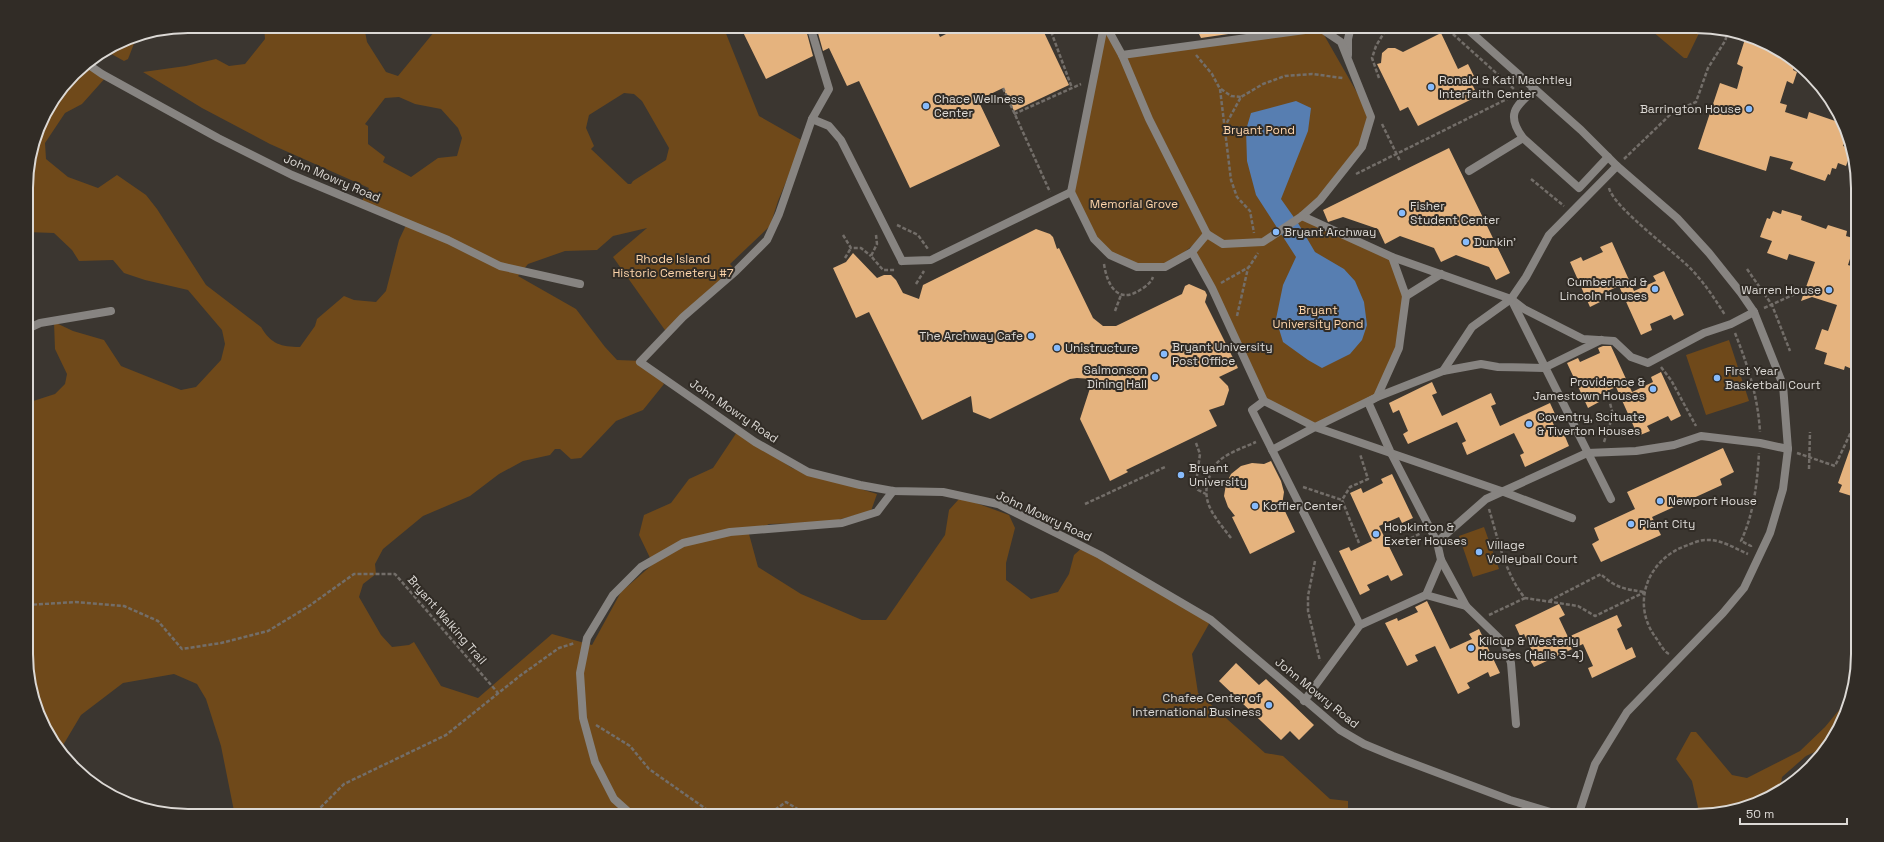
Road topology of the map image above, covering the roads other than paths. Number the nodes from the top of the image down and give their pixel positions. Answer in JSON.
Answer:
{"nodes":[{"id":1,"x":812,"y":33,"type":"edge"},
{"id":2,"x":1104,"y":33,"type":"edge"},
{"id":3,"x":1109,"y":33,"type":"edge"},
{"id":4,"x":1282,"y":33,"type":"edge"},
{"id":5,"x":1330,"y":33,"type":"edge"},
{"id":6,"x":1349,"y":33,"type":"edge"},
{"id":7,"x":1472,"y":33,"type":"edge"},
{"id":8,"x":1122,"y":55,"type":"junction"},
{"id":9,"x":1348,"y":58,"type":"junction"},
{"id":10,"x":92,"y":67,"type":"edge"},
{"id":11,"x":1535,"y":90,"type":"junction"},
{"id":12,"x":812,"y":119,"type":"junction"},
{"id":13,"x":1523,"y":138,"type":"junction"},
{"id":14,"x":1608,"y":157,"type":"junction"},
{"id":15,"x":1617,"y":166,"type":"junction"},
{"id":16,"x":1469,"y":171,"type":"dead end"},
{"id":17,"x":1071,"y":192,"type":"junction"},
{"id":18,"x":1302,"y":216,"type":"junction"},
{"id":19,"x":1207,"y":234,"type":"junction"},
{"id":20,"x":1192,"y":252,"type":"junction"},
{"id":21,"x":1392,"y":257,"type":"junction"},
{"id":22,"x":1441,"y":274,"type":"junction"},
{"id":23,"x":580,"y":284,"type":"dead end"},
{"id":24,"x":1406,"y":296,"type":"junction"},
{"id":25,"x":1511,"y":299,"type":"junction"},
{"id":26,"x":111,"y":311,"type":"dead end"},
{"id":27,"x":1754,"y":312,"type":"junction"},
{"id":28,"x":33,"y":326,"type":"edge"},
{"id":29,"x":1602,"y":340,"type":"junction"},
{"id":30,"x":1544,"y":368,"type":"junction"},
{"id":31,"x":1443,"y":371,"type":"junction"},
{"id":32,"x":1377,"y":397,"type":"junction"},
{"id":33,"x":1264,"y":401,"type":"junction"},
{"id":34,"x":1368,"y":402,"type":"junction"},
{"id":35,"x":1315,"y":427,"type":"junction"},
{"id":36,"x":1788,"y":449,"type":"junction"},
{"id":37,"x":1272,"y":450,"type":"junction"},
{"id":38,"x":1390,"y":451,"type":"junction"},
{"id":39,"x":1586,"y":453,"type":"junction"},
{"id":40,"x":893,"y":492,"type":"junction"},
{"id":41,"x":1504,"y":492,"type":"junction"},
{"id":42,"x":1611,"y":499,"type":"dead end"},
{"id":43,"x":1572,"y":518,"type":"dead end"},
{"id":44,"x":1437,"y":542,"type":"junction"},
{"id":45,"x":1441,"y":560,"type":"junction"},
{"id":46,"x":1426,"y":595,"type":"junction"},
{"id":47,"x":1466,"y":606,"type":"junction"},
{"id":48,"x":1360,"y":625,"type":"junction"},
{"id":49,"x":1304,"y":701,"type":"junction"},
{"id":50,"x":1516,"y":724,"type":"dead end"},
{"id":51,"x":625,"y":809,"type":"edge"},
{"id":52,"x":1540,"y":809,"type":"edge"},
{"id":53,"x":1580,"y":809,"type":"edge"}],
"edges":[{"from":1,"to":12,"type":"street","name":"John Mowry Road"},
{"from":2,"to":17,"type":"street"},
{"from":3,"to":8,"type":"street"},
{"from":4,"to":8,"type":"street"},
{"from":5,"to":9,"type":"street"},
{"from":6,"to":9,"type":"street"},
{"from":7,"to":11,"type":"street"},
{"from":8,"to":19,"type":"street"},
{"from":9,"to":18,"type":"street"},
{"from":10,"to":23,"type":"street","name":"John Mowry Road"},
{"from":11,"to":13,"type":"street"},
{"from":11,"to":14,"type":"street"},
{"from":12,"to":17,"type":"street"},
{"from":12,"to":40,"type":"street","name":"John Mowry Road"},
{"from":13,"to":14,"type":"street"},
{"from":13,"to":16,"type":"street"},
{"from":14,"to":15,"type":"street"},
{"from":15,"to":25,"type":"street"},
{"from":15,"to":27,"type":"street"},
{"from":17,"to":20,"type":"street"},
{"from":18,"to":19,"type":"street"},
{"from":18,"to":21,"type":"street"},
{"from":19,"to":20,"type":"street"},
{"from":20,"to":33,"type":"street"},
{"from":21,"to":22,"type":"street"},
{"from":21,"to":24,"type":"street"},
{"from":22,"to":24,"type":"street"},
{"from":22,"to":25,"type":"street"},
{"from":24,"to":32,"type":"street"},
{"from":25,"to":29,"type":"street"},
{"from":25,"to":30,"type":"street"},
{"from":25,"to":31,"type":"street"},
{"from":26,"to":28,"type":"street"},
{"from":27,"to":29,"type":"street"},
{"from":27,"to":36,"type":"street"},
{"from":29,"to":30,"type":"street"},
{"from":30,"to":31,"type":"street"},
{"from":30,"to":39,"type":"street"},
{"from":31,"to":32,"type":"street"},
{"from":32,"to":34,"type":"street"},
{"from":33,"to":35,"type":"street"},
{"from":33,"to":37,"type":"street"},
{"from":34,"to":35,"type":"street"},
{"from":34,"to":38,"type":"street"},
{"from":35,"to":37,"type":"street"},
{"from":35,"to":38,"type":"street"},
{"from":36,"to":39,"type":"street"},
{"from":36,"to":53,"type":"street"},
{"from":37,"to":48,"type":"street"},
{"from":38,"to":41,"type":"street"},
{"from":38,"to":44,"type":"street"},
{"from":39,"to":41,"type":"street"},
{"from":39,"to":42,"type":"street"},
{"from":40,"to":49,"type":"street","name":"John Mowry Road"},
{"from":40,"to":51,"type":"street"},
{"from":41,"to":43,"type":"street"},
{"from":41,"to":44,"type":"street"},
{"from":44,"to":45,"type":"street"},
{"from":45,"to":46,"type":"street"},
{"from":45,"to":47,"type":"street"},
{"from":46,"to":47,"type":"street"},
{"from":46,"to":48,"type":"street"},
{"from":47,"to":50,"type":"street"},
{"from":48,"to":49,"type":"street"},
{"from":49,"to":52,"type":"street","name":"John Mowry Road"}]}
